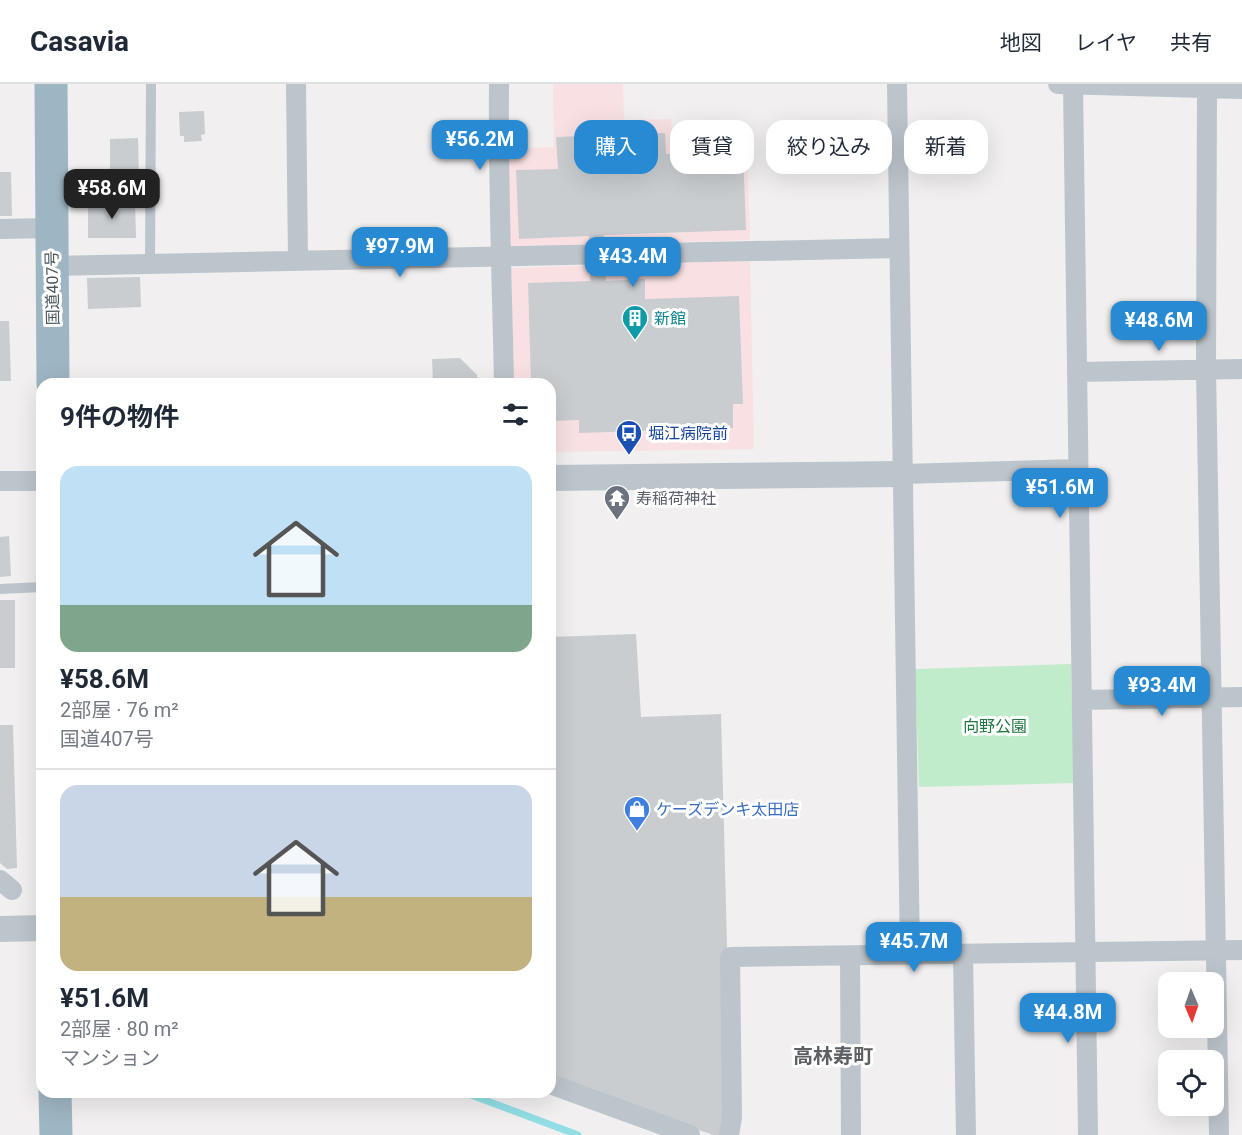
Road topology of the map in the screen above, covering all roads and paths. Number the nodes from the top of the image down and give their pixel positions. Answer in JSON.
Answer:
{"nodes":[{"id":1,"x":51,"y":84,"type":"edge"},
{"id":2,"x":151,"y":84,"type":"edge"},
{"id":3,"x":296,"y":84,"type":"edge"},
{"id":4,"x":499,"y":84,"type":"edge"},
{"id":5,"x":897,"y":84,"type":"edge"},
{"id":6,"x":1058,"y":84,"type":"edge"},
{"id":7,"x":1073,"y":85,"type":"edge"},
{"id":8,"x":1207,"y":88,"type":"junction"},
{"id":9,"x":1242,"y":89,"type":"edge"},
{"id":10,"x":51,"y":228,"type":"junction"},
{"id":11,"x":0,"y":229,"type":"edge"},
{"id":12,"x":899,"y":248,"type":"junction"},
{"id":13,"x":502,"y":257,"type":"junction"},
{"id":14,"x":298,"y":261,"type":"junction"},
{"id":15,"x":150,"y":264,"type":"junction"},
{"id":16,"x":51,"y":266,"type":"junction"},
{"id":17,"x":1206,"y":369,"type":"junction"},
{"id":18,"x":1242,"y":369,"type":"edge"},
{"id":19,"x":1077,"y":372,"type":"junction"},
{"id":20,"x":53,"y":378,"type":"edge"},
{"id":21,"x":504,"y":378,"type":"edge"},
{"id":22,"x":1078,"y":469,"type":"junction"},
{"id":23,"x":903,"y":474,"type":"junction"},
{"id":24,"x":556,"y":478,"type":"edge"},
{"id":25,"x":0,"y":481,"type":"edge"},
{"id":26,"x":36,"y":482,"type":"edge"},
{"id":27,"x":36,"y":587,"type":"edge"},
{"id":28,"x":0,"y":589,"type":"edge"},
{"id":29,"x":1242,"y":697,"type":"edge"},
{"id":30,"x":1212,"y":698,"type":"junction"},
{"id":31,"x":1082,"y":700,"type":"junction"},
{"id":32,"x":36,"y":928,"type":"edge"},
{"id":33,"x":0,"y":929,"type":"edge"},
{"id":34,"x":1216,"y":950,"type":"junction"},
{"id":35,"x":1242,"y":950,"type":"edge"},
{"id":36,"x":1085,"y":952,"type":"junction"},
{"id":37,"x":963,"y":954,"type":"junction"},
{"id":38,"x":910,"y":955,"type":"junction"},
{"id":39,"x":850,"y":956,"type":"junction"},
{"id":40,"x":556,"y":1086,"type":"edge"},
{"id":41,"x":55,"y":1098,"type":"edge"},
{"id":42,"x":56,"y":1135,"type":"edge"},
{"id":43,"x":690,"y":1135,"type":"edge"},
{"id":44,"x":729,"y":1135,"type":"edge"},
{"id":45,"x":851,"y":1135,"type":"edge"},
{"id":46,"x":966,"y":1135,"type":"edge"},
{"id":47,"x":1088,"y":1135,"type":"edge"},
{"id":48,"x":1220,"y":1135,"type":"edge"}],
"edges":[{"from":1,"to":10,"type":"highway","name":"国道407号"},
{"from":2,"to":15,"type":"lane"},
{"from":3,"to":14,"type":"street"},
{"from":4,"to":13,"type":"street"},
{"from":5,"to":12,"type":"street"},
{"from":6,"to":7,"type":"street"},
{"from":7,"to":8,"type":"street"},
{"from":7,"to":19,"type":"street"},
{"from":8,"to":9,"type":"street"},
{"from":8,"to":17,"type":"street"},
{"from":10,"to":11,"type":"street"},
{"from":10,"to":16,"type":"highway","name":"国道407号"},
{"from":12,"to":13,"type":"street"},
{"from":12,"to":23,"type":"street"},
{"from":13,"to":14,"type":"street"},
{"from":13,"to":21,"type":"street"},
{"from":14,"to":15,"type":"street"},
{"from":15,"to":16,"type":"street"},
{"from":16,"to":20,"type":"highway","name":"国道407号"},
{"from":17,"to":18,"type":"street"},
{"from":17,"to":19,"type":"street"},
{"from":17,"to":30,"type":"street"},
{"from":19,"to":22,"type":"street"},
{"from":22,"to":23,"type":"street"},
{"from":22,"to":31,"type":"street"},
{"from":23,"to":24,"type":"street"},
{"from":23,"to":38,"type":"street"},
{"from":25,"to":26,"type":"street"},
{"from":27,"to":28,"type":"lane"},
{"from":29,"to":30,"type":"street"},
{"from":30,"to":31,"type":"street"},
{"from":30,"to":34,"type":"street"},
{"from":31,"to":36,"type":"street"},
{"from":32,"to":33,"type":"street"},
{"from":34,"to":35,"type":"street"},
{"from":34,"to":36,"type":"street"},
{"from":34,"to":48,"type":"street"},
{"from":36,"to":37,"type":"street"},
{"from":36,"to":47,"type":"street"},
{"from":37,"to":38,"type":"street"},
{"from":37,"to":46,"type":"street"},
{"from":38,"to":39,"type":"street"},
{"from":39,"to":44,"type":"street"},
{"from":39,"to":45,"type":"street"},
{"from":40,"to":43,"type":"street"},
{"from":41,"to":42,"type":"highway"}]}
